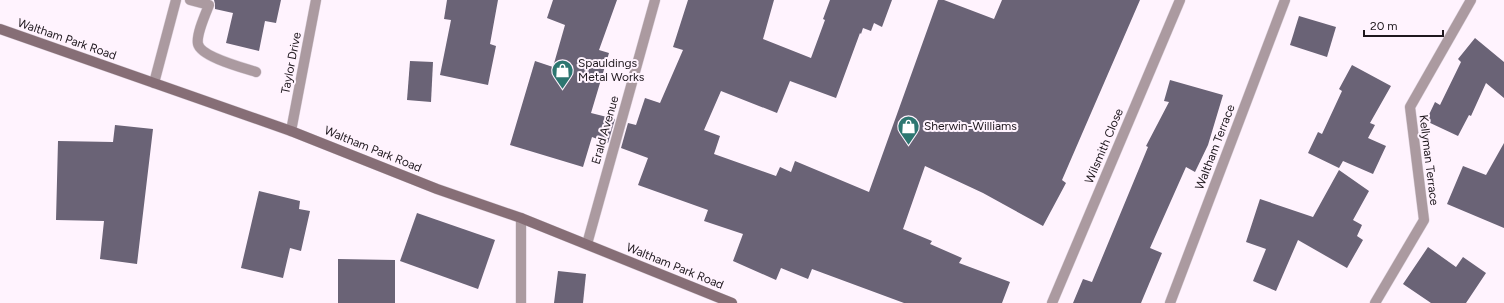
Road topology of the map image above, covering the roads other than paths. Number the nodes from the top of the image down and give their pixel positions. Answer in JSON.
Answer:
{"nodes":[{"id":1,"x":176,"y":0,"type":"edge"},
{"id":2,"x":190,"y":0,"type":"edge"},
{"id":3,"x":316,"y":0,"type":"edge"},
{"id":4,"x":655,"y":0,"type":"edge"},
{"id":5,"x":1180,"y":0,"type":"edge"},
{"id":6,"x":1284,"y":0,"type":"edge"},
{"id":7,"x":1471,"y":0,"type":"edge"},
{"id":8,"x":210,"y":3,"type":"edge"},
{"id":9,"x":0,"y":29,"type":"edge"},
{"id":10,"x":256,"y":72,"type":"dead end"},
{"id":11,"x":154,"y":83,"type":"junction"},
{"id":12,"x":291,"y":131,"type":"junction"},
{"id":13,"x":521,"y":218,"type":"junction"},
{"id":14,"x":586,"y":244,"type":"junction"},
{"id":15,"x":521,"y":303,"type":"edge"},
{"id":16,"x":732,"y":303,"type":"edge"},
{"id":17,"x":1052,"y":303,"type":"edge"},
{"id":18,"x":1170,"y":303,"type":"edge"},
{"id":19,"x":1375,"y":303,"type":"edge"}],
"edges":[{"from":1,"to":11,"type":"street"},
{"from":2,"to":8,"type":"street"},
{"from":3,"to":12,"type":"street","name":"Taylor Drive"},
{"from":4,"to":14,"type":"street","name":"Erald Avenue"},
{"from":5,"to":17,"type":"street","name":"Wilsmith Close"},
{"from":6,"to":18,"type":"street","name":"Waltham Terrace"},
{"from":7,"to":19,"type":"street","name":"Kellyman Terrace"},
{"from":8,"to":10,"type":"street"},
{"from":9,"to":11,"type":"main road","name":"Waltham Park Road"},
{"from":11,"to":12,"type":"main road","name":"Waltham Park Road"},
{"from":12,"to":13,"type":"main road","name":"Waltham Park Road"},
{"from":13,"to":14,"type":"main road","name":"Waltham Park Road"},
{"from":13,"to":15,"type":"street"},
{"from":14,"to":16,"type":"main road","name":"Waltham Park Road"}]}
